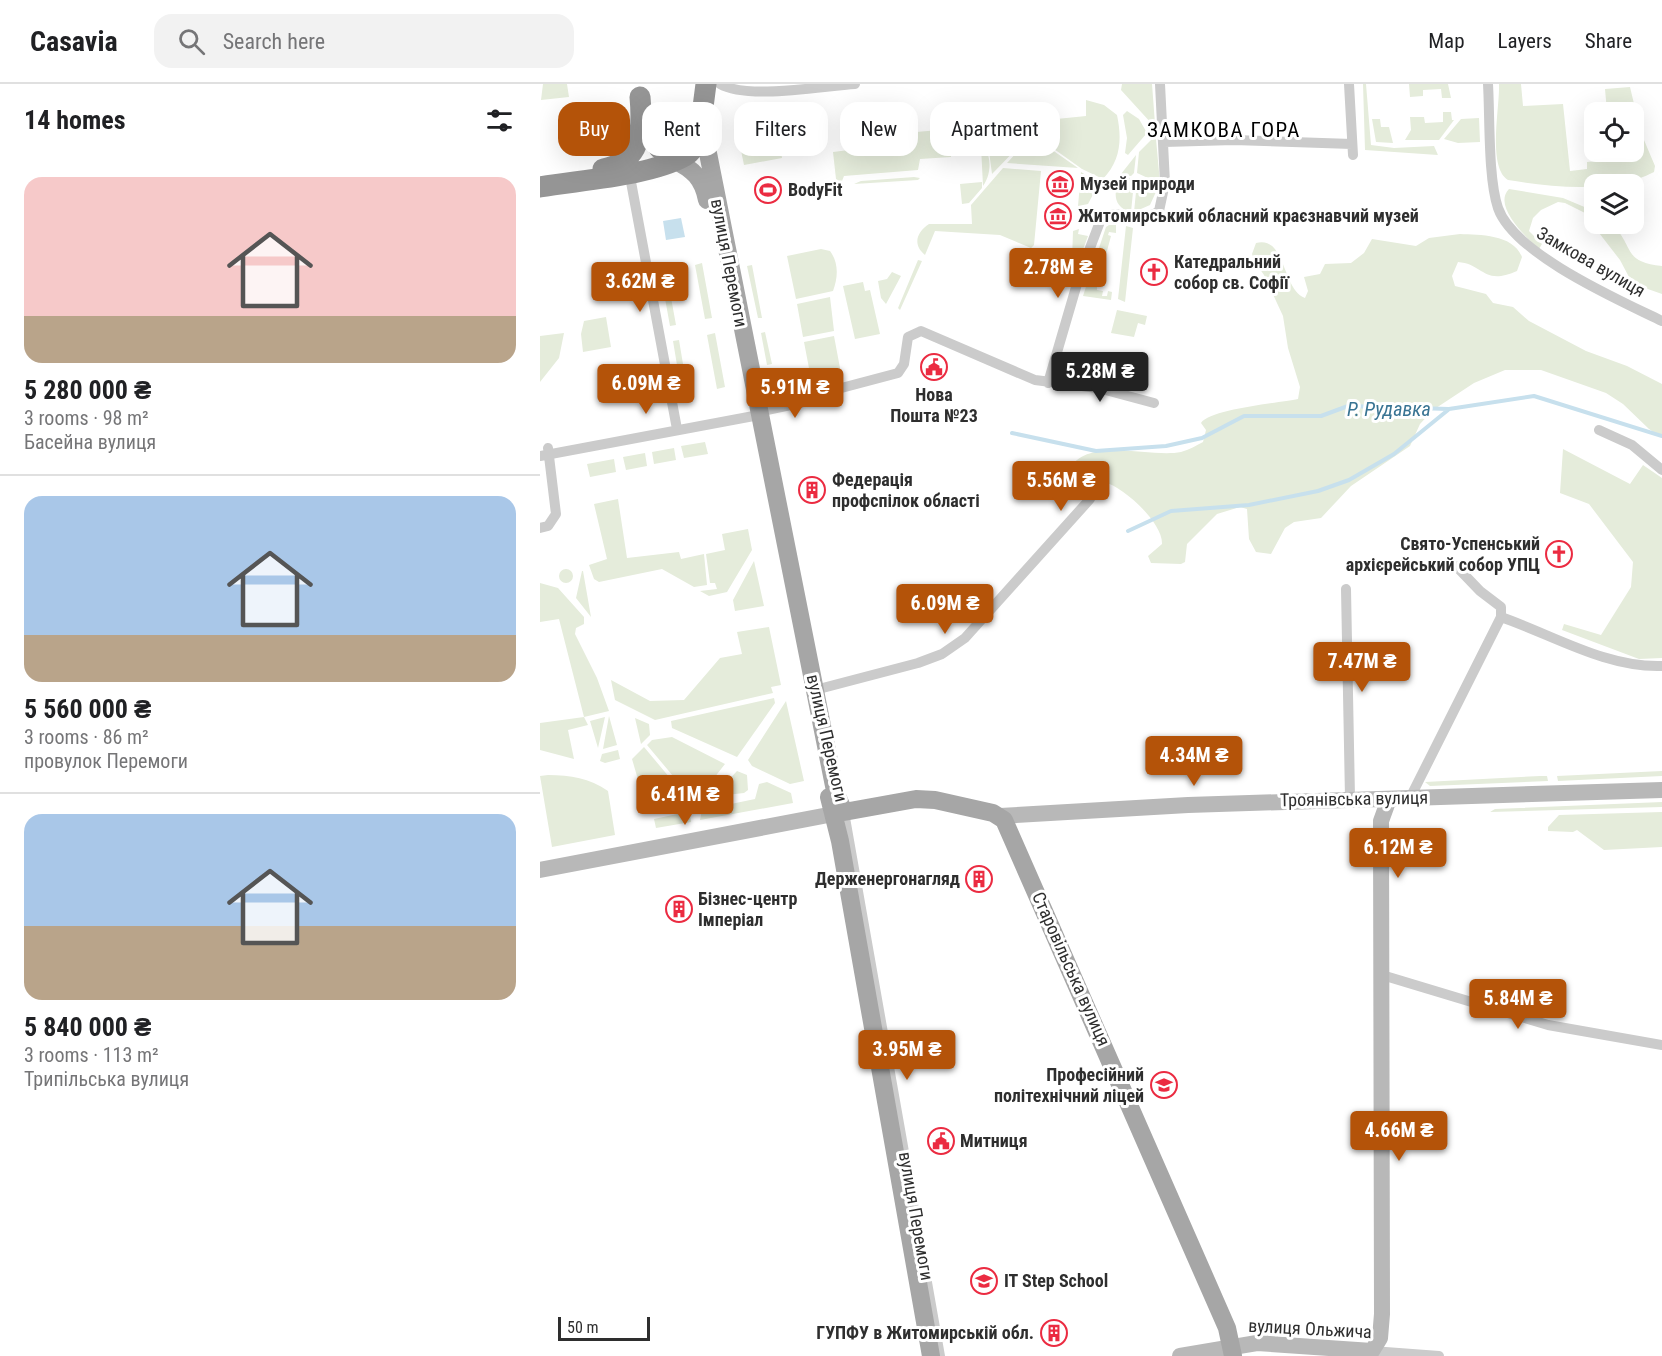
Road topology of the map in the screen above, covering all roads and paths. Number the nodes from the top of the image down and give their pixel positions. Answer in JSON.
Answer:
{"nodes":[{"id":1,"x":706,"y":84,"type":"edge"},
{"id":2,"x":720,"y":84,"type":"edge"},
{"id":3,"x":855,"y":84,"type":"edge"},
{"id":4,"x":1160,"y":84,"type":"edge"},
{"id":5,"x":1349,"y":84,"type":"edge"},
{"id":6,"x":1488,"y":84,"type":"edge"},
{"id":7,"x":640,"y":91,"type":"edge"},
{"id":8,"x":704,"y":102,"type":"edge"},
{"id":9,"x":1164,"y":142,"type":"junction"},
{"id":10,"x":1352,"y":144,"type":"junction"},
{"id":11,"x":1353,"y":155,"type":"dead end"},
{"id":12,"x":684,"y":156,"type":"edge"},
{"id":13,"x":708,"y":156,"type":"edge"},
{"id":14,"x":674,"y":160,"type":"junction"},
{"id":15,"x":624,"y":174,"type":"junction"},
{"id":16,"x":540,"y":178,"type":"edge"},
{"id":17,"x":540,"y":187,"type":"edge"},
{"id":18,"x":1662,"y":321,"type":"edge"},
{"id":19,"x":1048,"y":383,"type":"junction"},
{"id":20,"x":1154,"y":403,"type":"dead end"},
{"id":21,"x":755,"y":413,"type":"junction"},
{"id":22,"x":676,"y":426,"type":"junction"},
{"id":23,"x":1599,"y":430,"type":"dead end"},
{"id":24,"x":544,"y":452,"type":"edge"},
{"id":25,"x":1662,"y":470,"type":"edge"},
{"id":26,"x":1090,"y":499,"type":"dead end"},
{"id":27,"x":540,"y":528,"type":"edge"},
{"id":28,"x":1456,"y":566,"type":"dead end"},
{"id":29,"x":1346,"y":589,"type":"dead end"},
{"id":30,"x":1501,"y":617,"type":"junction"},
{"id":31,"x":1662,"y":666,"type":"edge"},
{"id":32,"x":815,"y":690,"type":"junction"},
{"id":33,"x":1662,"y":790,"type":"edge"},
{"id":34,"x":1350,"y":798,"type":"junction"},
{"id":35,"x":1410,"y":798,"type":"junction"},
{"id":36,"x":1389,"y":799,"type":"junction"},
{"id":37,"x":839,"y":813,"type":"junction"},
{"id":38,"x":1000,"y":816,"type":"junction"},
{"id":39,"x":540,"y":870,"type":"edge"},
{"id":40,"x":1382,"y":975,"type":"junction"},
{"id":41,"x":1662,"y":1045,"type":"edge"},
{"id":42,"x":1232,"y":1351,"type":"edge"},
{"id":43,"x":1371,"y":1351,"type":"junction"},
{"id":44,"x":931,"y":1356,"type":"edge"},
{"id":45,"x":940,"y":1356,"type":"edge"},
{"id":46,"x":1180,"y":1356,"type":"edge"},
{"id":47,"x":1439,"y":1356,"type":"edge"}],
"edges":[{"from":1,"to":8,"type":"highway"},
{"from":2,"to":3,"type":"street"},
{"from":4,"to":9,"type":"street"},
{"from":5,"to":10,"type":"street"},
{"from":6,"to":18,"type":"street","name":"Замкова вулиця"},
{"from":7,"to":14,"type":"highway"},
{"from":7,"to":16,"type":"highway"},
{"from":9,"to":10,"type":"street"},
{"from":9,"to":19,"type":"street"},
{"from":10,"to":11,"type":"street"},
{"from":12,"to":14,"type":"highway"},
{"from":13,"to":21,"type":"main road","name":"вулиця Перемоги"},
{"from":14,"to":15,"type":"highway"},
{"from":14,"to":21,"type":"main road","name":"вулиця Перемоги"},
{"from":15,"to":17,"type":"highway"},
{"from":15,"to":22,"type":"street"},
{"from":19,"to":20,"type":"street"},
{"from":19,"to":21,"type":"street"},
{"from":21,"to":22,"type":"street"},
{"from":21,"to":32,"type":"main road","name":"вулиця Перемоги"},
{"from":21,"to":37,"type":"main road","name":"вулиця Перемоги"},
{"from":22,"to":24,"type":"street"},
{"from":23,"to":25,"type":"street"},
{"from":24,"to":27,"type":"street"},
{"from":26,"to":32,"type":"street"},
{"from":28,"to":30,"type":"street"},
{"from":29,"to":34,"type":"street"},
{"from":30,"to":31,"type":"street"},
{"from":30,"to":35,"type":"street"},
{"from":32,"to":37,"type":"main road","name":"вулиця Перемоги"},
{"from":33,"to":35,"type":"street","name":"Троянівська вулиця"},
{"from":34,"to":36,"type":"street","name":"Троянівська вулиця"},
{"from":34,"to":38,"type":"street","name":"Троянівська вулиця"},
{"from":35,"to":36,"type":"street","name":"Троянівська вулиця"},
{"from":36,"to":40,"type":"street"},
{"from":37,"to":38,"type":"main road","name":"Троянівська вулиця"},
{"from":37,"to":39,"type":"street"},
{"from":37,"to":44,"type":"main road","name":"вулиця Перемоги"},
{"from":37,"to":45,"type":"street","name":"вулиця Перемоги"},
{"from":38,"to":42,"type":"main road","name":"Старовільська вулиця"},
{"from":40,"to":41,"type":"street"},
{"from":40,"to":43,"type":"street"},
{"from":42,"to":43,"type":"street","name":"вулиця Ольжича"},
{"from":42,"to":46,"type":"street","name":"вулиця Ольжича"},
{"from":43,"to":47,"type":"street","name":"вулиця Ольжича"}]}
